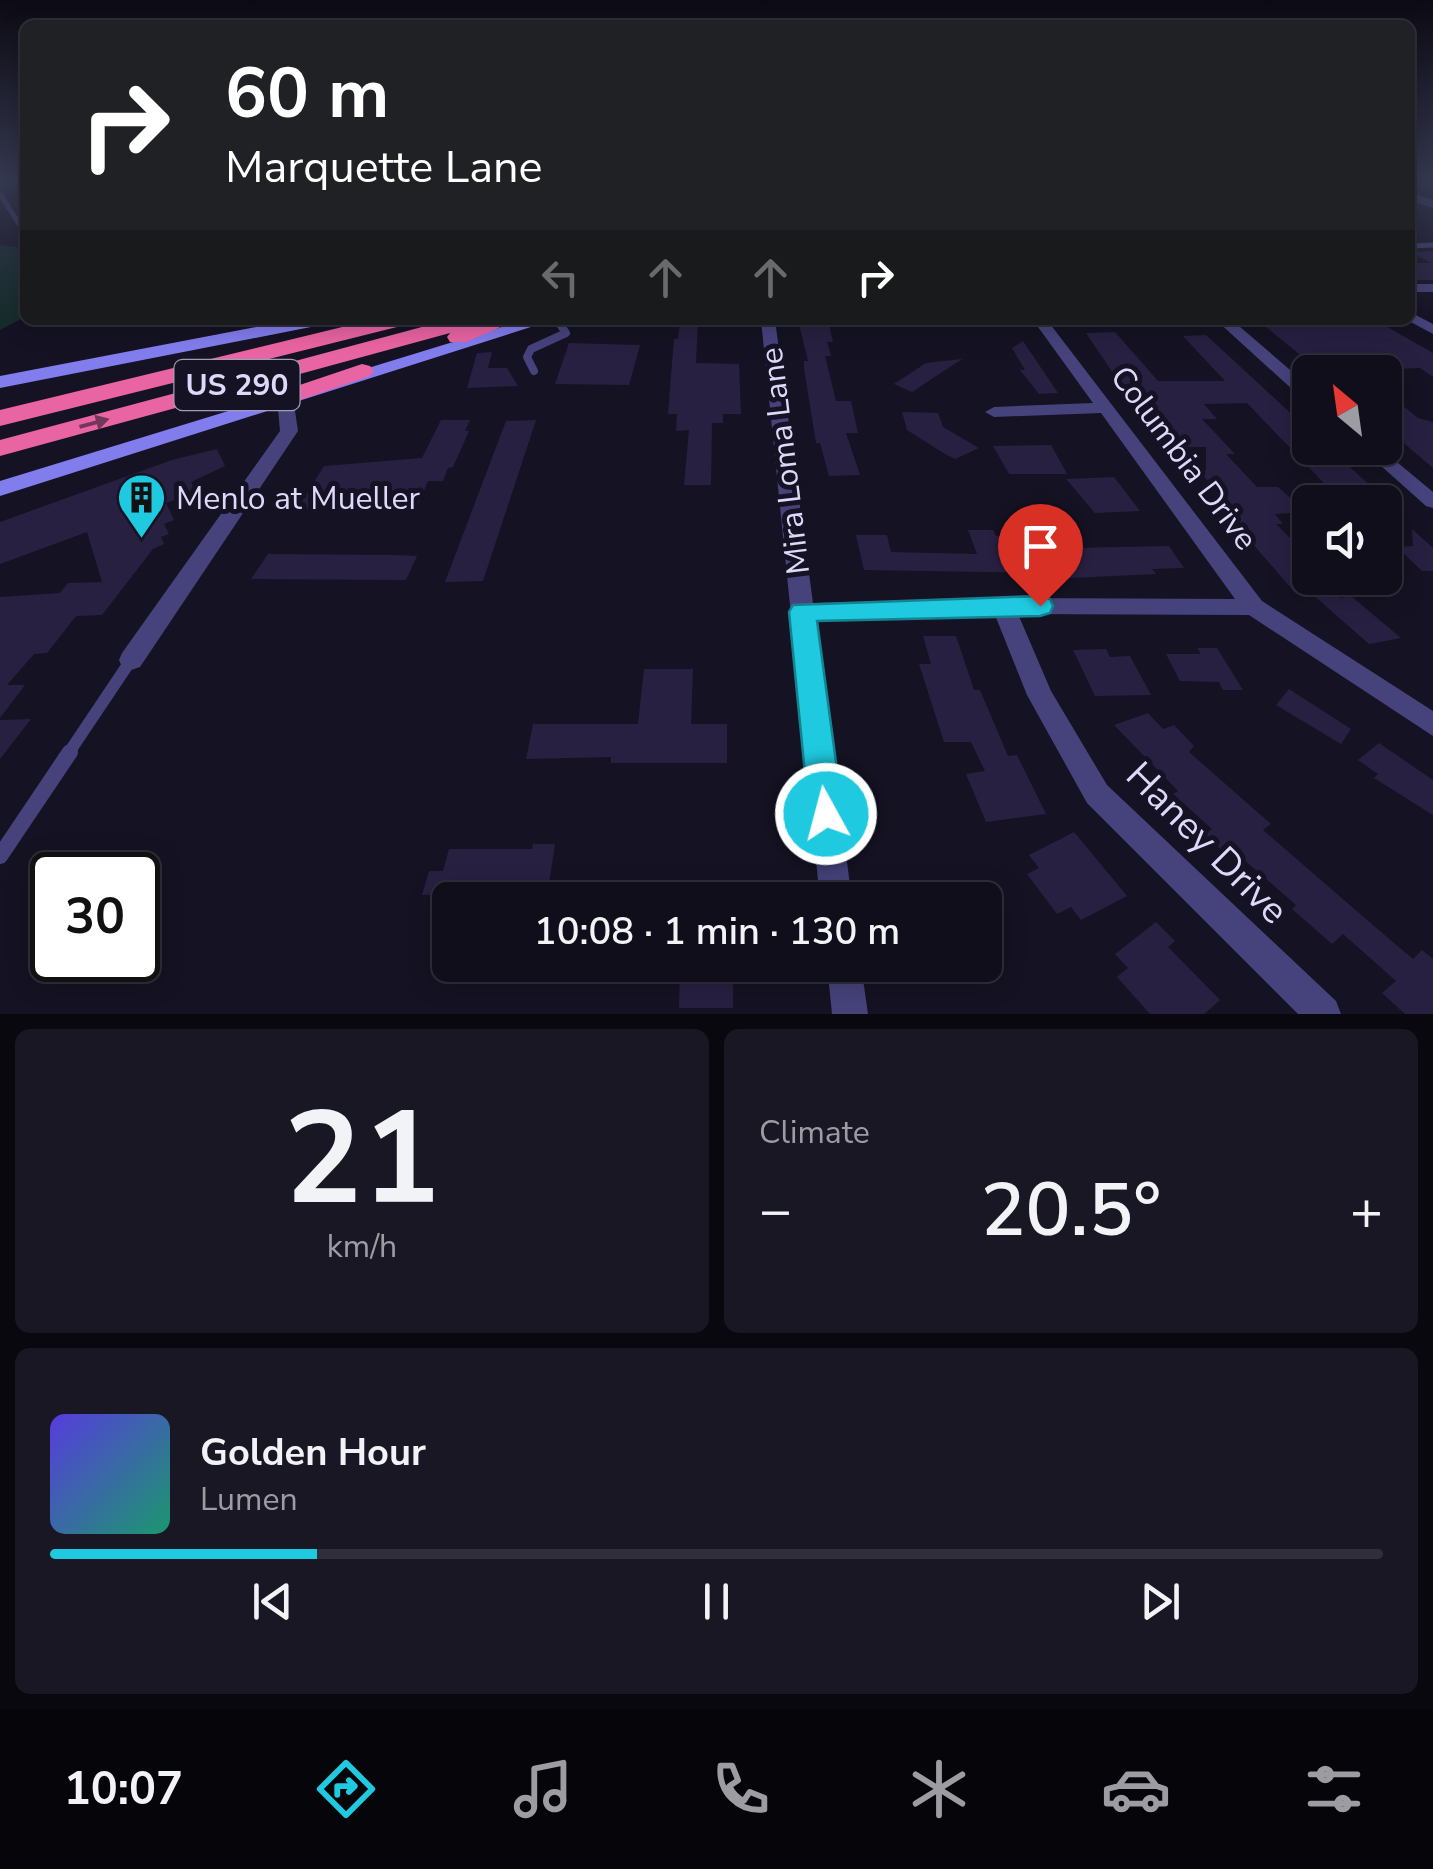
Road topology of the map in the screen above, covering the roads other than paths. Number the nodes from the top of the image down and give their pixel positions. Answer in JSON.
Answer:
{"nodes":[{"id":1,"x":278,"y":325,"type":"edge"},
{"id":2,"x":329,"y":325,"type":"edge"},
{"id":3,"x":376,"y":325,"type":"edge"},
{"id":4,"x":454,"y":325,"type":"edge"},
{"id":5,"x":492,"y":325,"type":"edge"},
{"id":6,"x":527,"y":325,"type":"edge"},
{"id":7,"x":560,"y":325,"type":"edge"},
{"id":8,"x":769,"y":325,"type":"edge"},
{"id":9,"x":1044,"y":325,"type":"edge"},
{"id":10,"x":1229,"y":325,"type":"edge"},
{"id":11,"x":534,"y":371,"type":"dead end"},
{"id":12,"x":1292,"y":380,"type":"edge"},
{"id":13,"x":0,"y":382,"type":"edge"},
{"id":14,"x":285,"y":398,"type":"junction"},
{"id":15,"x":1107,"y":408,"type":"junction"},
{"id":16,"x":994,"y":412,"type":"dead end"},
{"id":17,"x":6,"y":417,"type":"edge"},
{"id":18,"x":0,"y":448,"type":"edge"},
{"id":19,"x":1390,"y":465,"type":"edge"},
{"id":20,"x":0,"y":488,"type":"edge"},
{"id":21,"x":1433,"y":502,"type":"edge"},
{"id":22,"x":1003,"y":606,"type":"junction"},
{"id":23,"x":1254,"y":607,"type":"junction"},
{"id":24,"x":802,"y":612,"type":"junction"},
{"id":25,"x":131,"y":660,"type":"joint"},
{"id":26,"x":1433,"y":726,"type":"edge"},
{"id":27,"x":0,"y":856,"type":"edge"},
{"id":28,"x":834,"y":882,"type":"edge"},
{"id":29,"x":846,"y":982,"type":"edge"},
{"id":30,"x":850,"y":1014,"type":"edge"},
{"id":31,"x":1323,"y":1014,"type":"edge"}],
"edges":[{"from":1,"to":13,"type":"main road"},
{"from":2,"to":17,"type":"highway"},
{"from":3,"to":17,"type":"highway","number":"US 290"},
{"from":18,"to":4,"type":"highway","number":"US 290","one_way":true},
{"from":5,"to":14,"type":"highway"},
{"from":6,"to":14,"type":"main road"},
{"from":7,"to":11,"type":"lane"},
{"from":8,"to":24,"type":"street","name":"Mira Loma Lane"},
{"from":9,"to":15,"type":"street","name":"Columbia Drive"},
{"from":10,"to":12,"type":"street"},
{"from":14,"to":20,"type":"main road"},
{"from":14,"to":25,"type":"street"},
{"from":15,"to":16,"type":"street"},
{"from":15,"to":23,"type":"street","name":"Columbia Drive"},
{"from":19,"to":21,"type":"street"},
{"from":22,"to":23,"type":"street"},
{"from":22,"to":24,"type":"street"},
{"from":22,"to":31,"type":"street","name":"Haney Drive"},
{"from":23,"to":26,"type":"street","name":"Columbia Drive"},
{"from":24,"to":28,"type":"street","name":"Mira Loma Lane"},
{"from":25,"to":27,"type":"lane"},
{"from":29,"to":30,"type":"street"}]}
